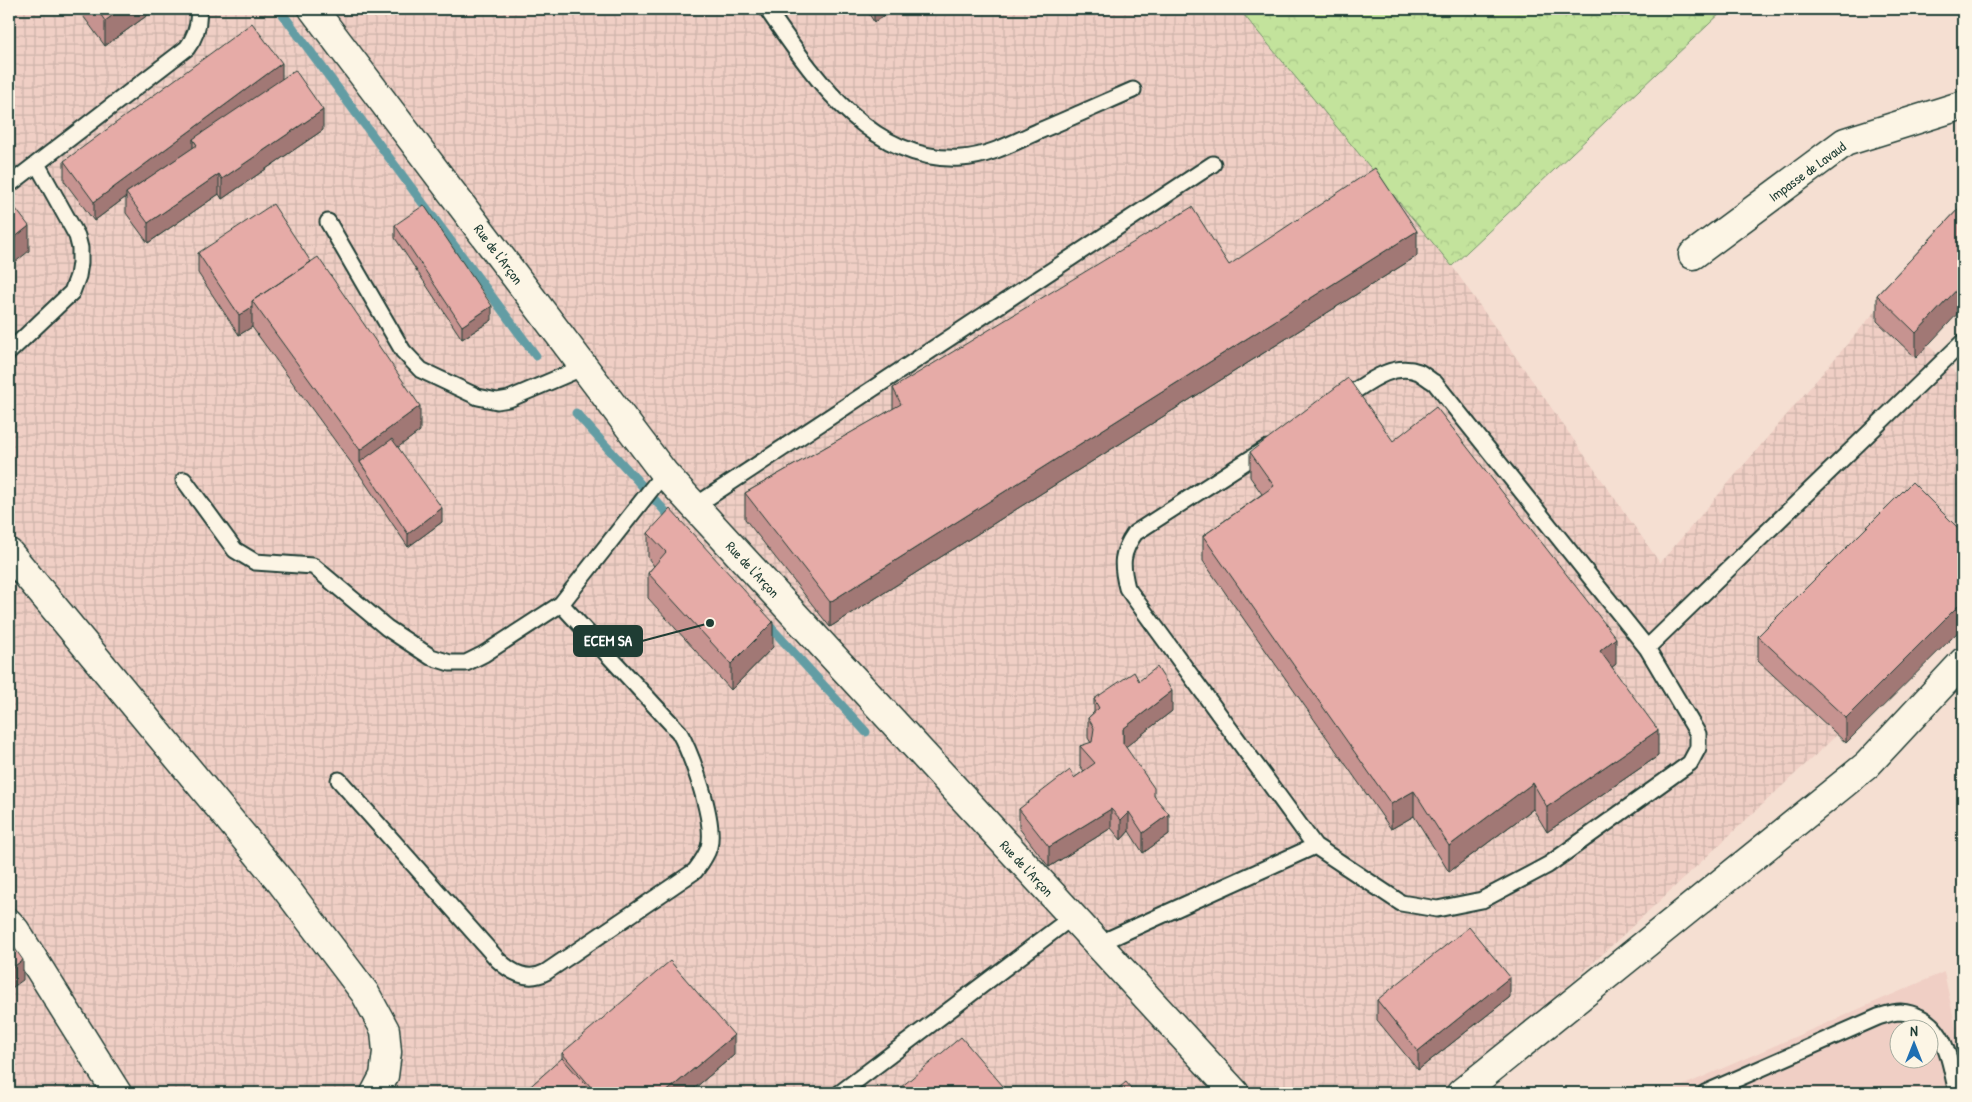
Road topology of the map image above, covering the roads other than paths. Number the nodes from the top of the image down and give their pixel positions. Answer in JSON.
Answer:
{"nodes":[{"id":1,"x":198,"y":9,"type":"edge"},
{"id":2,"x":314,"y":9,"type":"edge"},
{"id":3,"x":767,"y":9,"type":"edge"},
{"id":4,"x":1133,"y":90,"type":"dead end"},
{"id":5,"x":1963,"y":105,"type":"edge"},
{"id":6,"x":37,"y":164,"type":"junction"},
{"id":7,"x":1213,"y":164,"type":"dead end"},
{"id":8,"x":9,"y":185,"type":"edge"},
{"id":9,"x":328,"y":222,"type":"dead end"},
{"id":10,"x":1693,"y":254,"type":"dead end"},
{"id":11,"x":1963,"y":342,"type":"edge"},
{"id":12,"x":9,"y":352,"type":"edge"},
{"id":13,"x":584,"y":367,"type":"junction"},
{"id":14,"x":1326,"y":410,"type":"edge"},
{"id":15,"x":1276,"y":442,"type":"edge"},
{"id":16,"x":664,"y":473,"type":"junction"},
{"id":17,"x":184,"y":480,"type":"dead end"},
{"id":18,"x":695,"y":506,"type":"junction"},
{"id":19,"x":9,"y":553,"type":"edge"},
{"id":20,"x":561,"y":604,"type":"junction"},
{"id":21,"x":1647,"y":648,"type":"junction"},
{"id":22,"x":1963,"y":662,"type":"edge"},
{"id":23,"x":339,"y":780,"type":"dead end"},
{"id":24,"x":1315,"y":846,"type":"junction"},
{"id":25,"x":1072,"y":917,"type":"junction"},
{"id":26,"x":9,"y":923,"type":"edge"},
{"id":27,"x":1098,"y":944,"type":"junction"},
{"id":28,"x":117,"y":1093,"type":"edge"},
{"id":29,"x":376,"y":1093,"type":"edge"},
{"id":30,"x":840,"y":1093,"type":"edge"},
{"id":31,"x":1236,"y":1093,"type":"edge"},
{"id":32,"x":1461,"y":1093,"type":"edge"},
{"id":33,"x":1705,"y":1093,"type":"edge"},
{"id":34,"x":1957,"y":1093,"type":"edge"}],
"edges":[{"from":1,"to":6,"type":"lane"},
{"from":2,"to":13,"type":"street","name":"Rue de l'Arçon"},
{"from":3,"to":4,"type":"lane"},
{"from":5,"to":10,"type":"street","name":"Impasse de Lavaud"},
{"from":6,"to":8,"type":"lane"},
{"from":6,"to":12,"type":"lane"},
{"from":7,"to":18,"type":"lane"},
{"from":9,"to":13,"type":"lane"},
{"from":11,"to":21,"type":"lane"},
{"from":13,"to":16,"type":"street","name":"Rue de l'Arçon"},
{"from":14,"to":21,"type":"lane"},
{"from":15,"to":24,"type":"lane"},
{"from":16,"to":18,"type":"street","name":"Rue de l'Arçon"},
{"from":16,"to":20,"type":"lane"},
{"from":17,"to":20,"type":"lane"},
{"from":18,"to":25,"type":"street","name":"Rue de l'Arçon"},
{"from":19,"to":29,"type":"street"},
{"from":20,"to":23,"type":"lane"},
{"from":21,"to":24,"type":"lane"},
{"from":22,"to":32,"type":"street"},
{"from":24,"to":27,"type":"lane"},
{"from":25,"to":27,"type":"street","name":"Rue de l'Arçon"},
{"from":25,"to":30,"type":"lane"},
{"from":26,"to":28,"type":"street"},
{"from":27,"to":31,"type":"street","name":"Rue de l'Arçon"},
{"from":33,"to":34,"type":"lane"}]}
